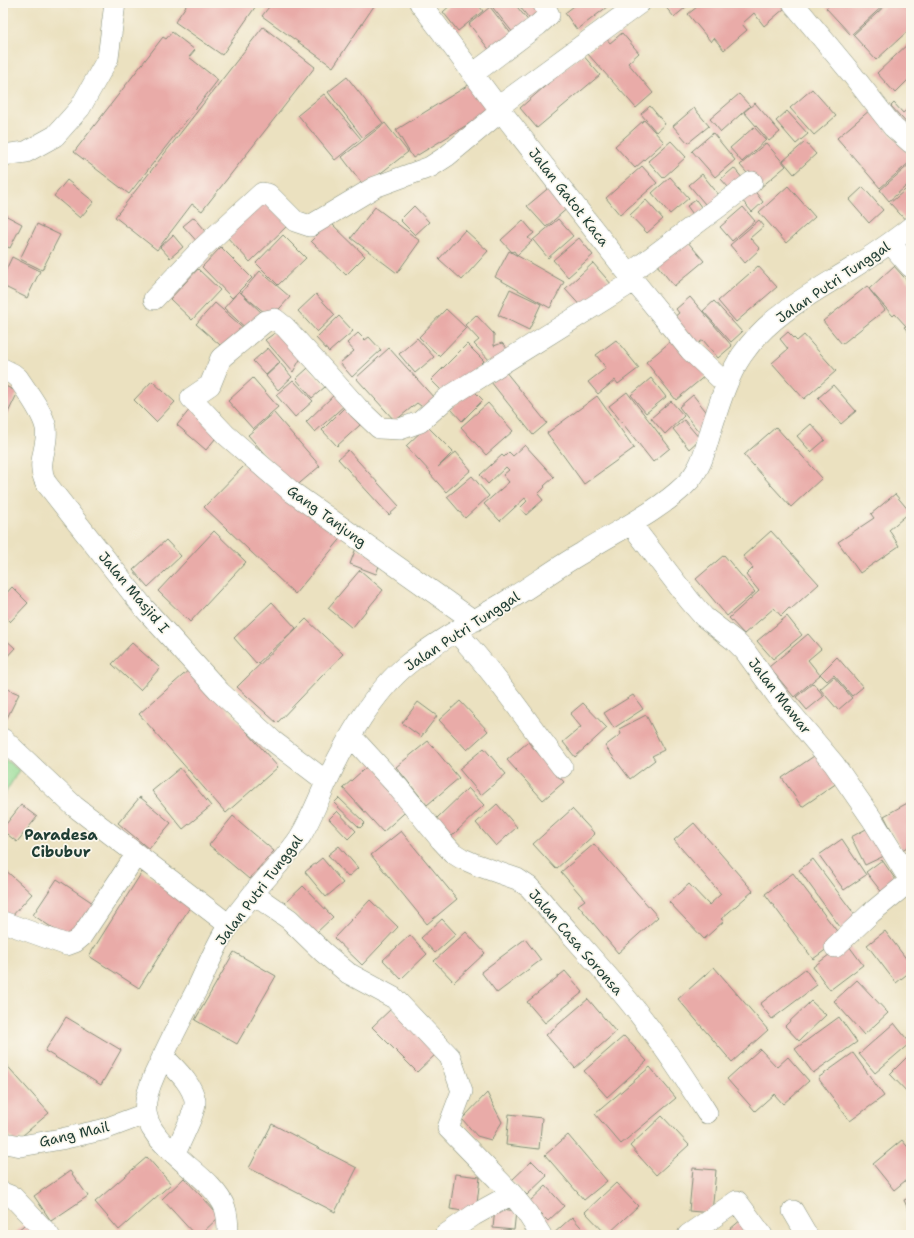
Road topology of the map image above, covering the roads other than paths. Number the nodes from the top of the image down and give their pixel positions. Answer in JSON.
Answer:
{"nodes":[{"id":1,"x":115,"y":3,"type":"edge"},
{"id":2,"x":420,"y":3,"type":"edge"},
{"id":3,"x":544,"y":3,"type":"edge"},
{"id":4,"x":640,"y":3,"type":"edge"},
{"id":5,"x":793,"y":3,"type":"edge"},
{"id":6,"x":473,"y":74,"type":"junction"},
{"id":7,"x":499,"y":109,"type":"junction"},
{"id":8,"x":911,"y":143,"type":"edge"},
{"id":9,"x":3,"y":155,"type":"edge"},
{"id":10,"x":752,"y":182,"type":"dead end"},
{"id":11,"x":911,"y":227,"type":"edge"},
{"id":12,"x":891,"y":244,"type":"junction"},
{"id":13,"x":911,"y":267,"type":"edge"},
{"id":14,"x":632,"y":278,"type":"junction"},
{"id":15,"x":154,"y":299,"type":"dead end"},
{"id":16,"x":3,"y":369,"type":"edge"},
{"id":17,"x":726,"y":384,"type":"junction"},
{"id":18,"x":631,"y":524,"type":"junction"},
{"id":19,"x":474,"y":621,"type":"junction"},
{"id":20,"x":456,"y":632,"type":"junction"},
{"id":21,"x":351,"y":736,"type":"junction"},
{"id":22,"x":3,"y":739,"type":"edge"},
{"id":23,"x":562,"y":767,"type":"dead end"},
{"id":24,"x":327,"y":782,"type":"junction"},
{"id":25,"x":136,"y":855,"type":"junction"},
{"id":26,"x":911,"y":881,"type":"edge"},
{"id":27,"x":253,"y":894,"type":"junction"},
{"id":28,"x":3,"y":922,"type":"edge"},
{"id":29,"x":229,"y":925,"type":"junction"},
{"id":30,"x":835,"y":947,"type":"dead end"},
{"id":31,"x":163,"y":1056,"type":"junction"},
{"id":32,"x":706,"y":1113,"type":"dead end"},
{"id":33,"x":145,"y":1114,"type":"junction"},
{"id":34,"x":3,"y":1141,"type":"edge"},
{"id":35,"x":175,"y":1154,"type":"junction"},
{"id":36,"x":3,"y":1193,"type":"edge"},
{"id":37,"x":512,"y":1194,"type":"junction"},
{"id":38,"x":793,"y":1211,"type":"dead end"},
{"id":39,"x":49,"y":1235,"type":"edge"},
{"id":40,"x":228,"y":1235,"type":"edge"},
{"id":41,"x":445,"y":1235,"type":"edge"},
{"id":42,"x":541,"y":1235,"type":"edge"},
{"id":43,"x":688,"y":1235,"type":"edge"},
{"id":44,"x":762,"y":1235,"type":"edge"},
{"id":45,"x":807,"y":1235,"type":"edge"}],
"edges":[{"from":1,"to":9,"type":"street"},
{"from":2,"to":6,"type":"street","name":"Jalan Gatot Kaca"},
{"from":3,"to":6,"type":"street"},
{"from":4,"to":7,"type":"street"},
{"from":5,"to":8,"type":"street"},
{"from":6,"to":7,"type":"street","name":"Jalan Gatot Kaca"},
{"from":7,"to":14,"type":"street","name":"Jalan Gatot Kaca"},
{"from":7,"to":15,"type":"street"},
{"from":10,"to":14,"type":"street"},
{"from":11,"to":12,"type":"street","name":"Jalan Putri Tunggal"},
{"from":12,"to":13,"type":"street"},
{"from":12,"to":17,"type":"street","name":"Jalan Putri Tunggal"},
{"from":14,"to":17,"type":"street","name":"Jalan Gatot Kaca"},
{"from":14,"to":19,"type":"street","name":"Gang Tanjung"},
{"from":16,"to":24,"type":"street","name":"Jalan Masjid I"},
{"from":17,"to":18,"type":"street","name":"Jalan Putri Tunggal"},
{"from":18,"to":19,"type":"street","name":"Jalan Putri Tunggal"},
{"from":18,"to":26,"type":"street","name":"Jalan Mawar"},
{"from":19,"to":20,"type":"street","name":"Jalan Putri Tunggal"},
{"from":20,"to":21,"type":"street","name":"Jalan Putri Tunggal"},
{"from":20,"to":23,"type":"street"},
{"from":21,"to":24,"type":"street","name":"Jalan Putri Tunggal"},
{"from":21,"to":32,"type":"street","name":"Jalan Casa Soronsa"},
{"from":22,"to":25,"type":"street"},
{"from":24,"to":27,"type":"street","name":"Jalan Putri Tunggal"},
{"from":25,"to":28,"type":"street"},
{"from":25,"to":29,"type":"street"},
{"from":26,"to":30,"type":"street"},
{"from":27,"to":29,"type":"street","name":"Jalan Putri Tunggal"},
{"from":27,"to":37,"type":"street"},
{"from":29,"to":31,"type":"street","name":"Jalan Putri Tunggal"},
{"from":31,"to":33,"type":"street","name":"Jalan Putri Tunggal"},
{"from":31,"to":35,"type":"street"},
{"from":33,"to":34,"type":"street","name":"Gang Mail"},
{"from":33,"to":35,"type":"street"},
{"from":35,"to":40,"type":"street"},
{"from":36,"to":39,"type":"street"},
{"from":37,"to":41,"type":"street"},
{"from":37,"to":42,"type":"street"},
{"from":38,"to":45,"type":"street"},
{"from":43,"to":44,"type":"street"}]}
